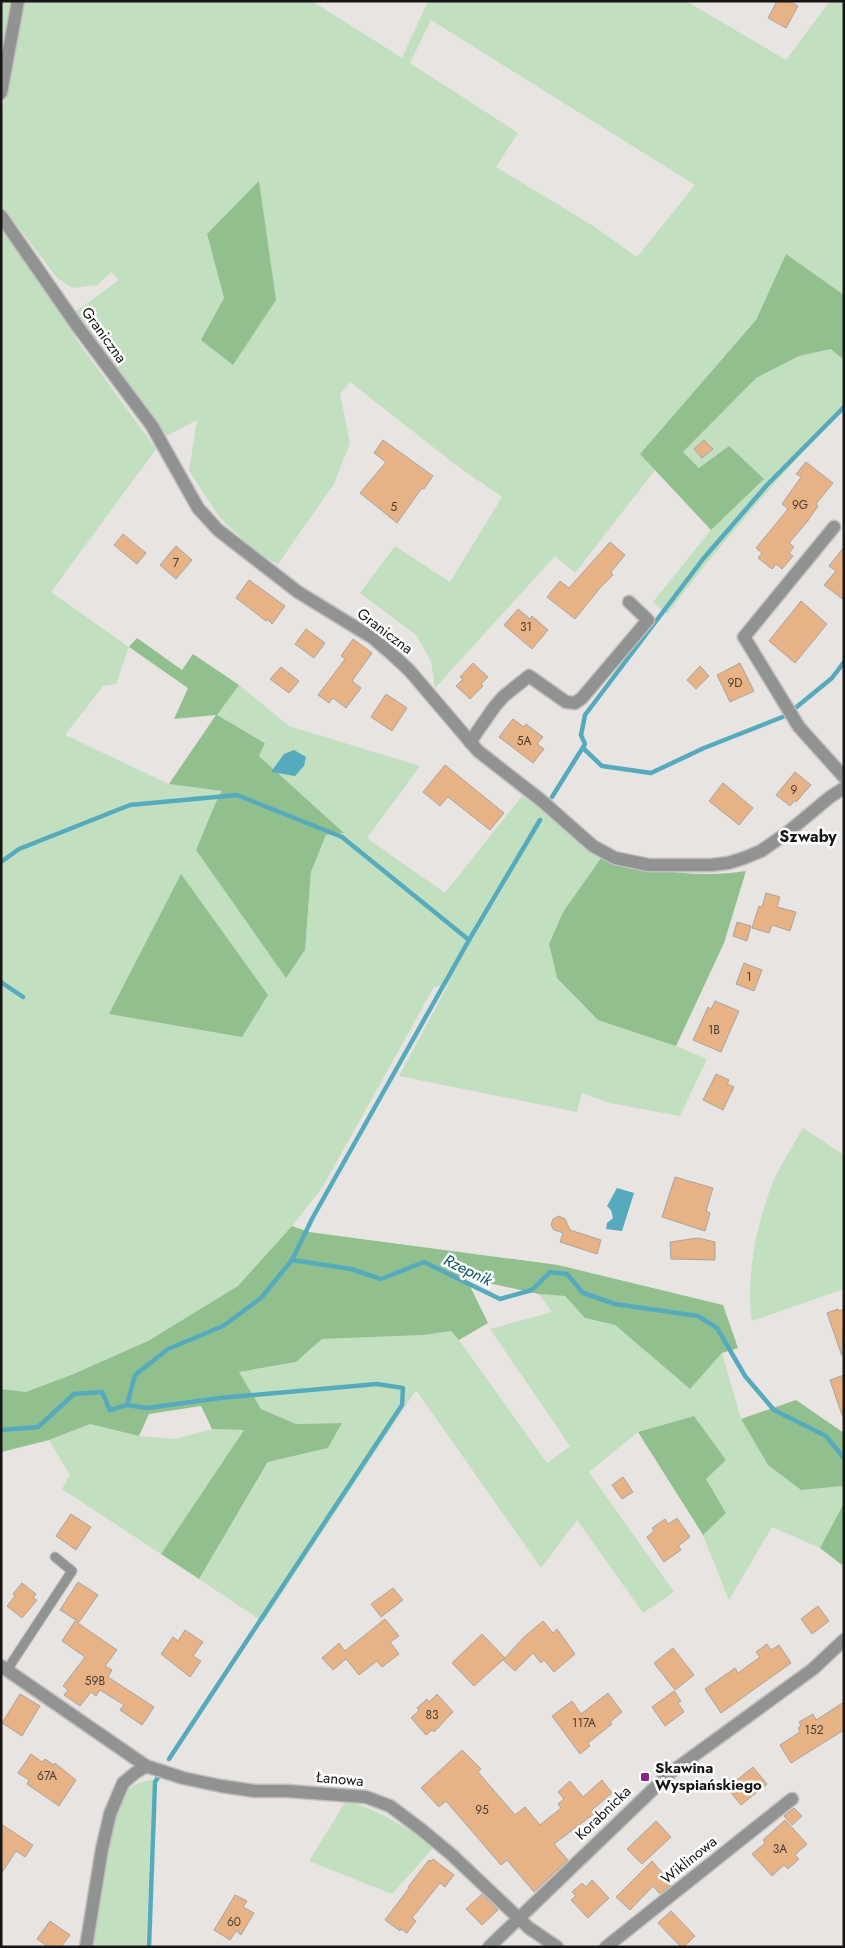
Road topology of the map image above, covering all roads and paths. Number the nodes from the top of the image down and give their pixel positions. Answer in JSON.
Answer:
{"nodes":[{"id":1,"x":18,"y":1,"type":"edge"},
{"id":2,"x":1,"y":92,"type":"edge"},
{"id":3,"x":1,"y":216,"type":"edge"},
{"id":4,"x":834,"y":527,"type":"dead end"},
{"id":5,"x":629,"y":602,"type":"dead end"},
{"id":6,"x":470,"y":742,"type":"junction"},
{"id":7,"x":844,"y":777,"type":"edge"},
{"id":8,"x":844,"y":788,"type":"edge"},
{"id":9,"x":55,"y":1557,"type":"dead end"},
{"id":10,"x":844,"y":1640,"type":"edge"},
{"id":11,"x":4,"y":1668,"type":"edge"},
{"id":12,"x":146,"y":1766,"type":"junction"},
{"id":13,"x":792,"y":1799,"type":"dead end"},
{"id":14,"x":519,"y":1919,"type":"junction"},
{"id":15,"x":86,"y":1947,"type":"edge"},
{"id":16,"x":489,"y":1947,"type":"edge"},
{"id":17,"x":557,"y":1947,"type":"edge"},
{"id":18,"x":606,"y":1947,"type":"edge"}],
"edges":[{"from":1,"to":2,"type":"street"},
{"from":3,"to":6,"type":"street","name":"Graniczna"},
{"from":4,"to":7,"type":"street"},
{"from":5,"to":6,"type":"street"},
{"from":6,"to":8,"type":"street","name":"Graniczna"},
{"from":9,"to":11,"type":"lane"},
{"from":10,"to":14,"type":"street","name":"Korabnicka"},
{"from":11,"to":12,"type":"street","name":"Łanowa"},
{"from":12,"to":14,"type":"street","name":"Łanowa"},
{"from":12,"to":15,"type":"street"},
{"from":13,"to":18,"type":"street","name":"Wiklinowa"},
{"from":14,"to":16,"type":"street","name":"Korabnicka"},
{"from":14,"to":17,"type":"street"}]}
